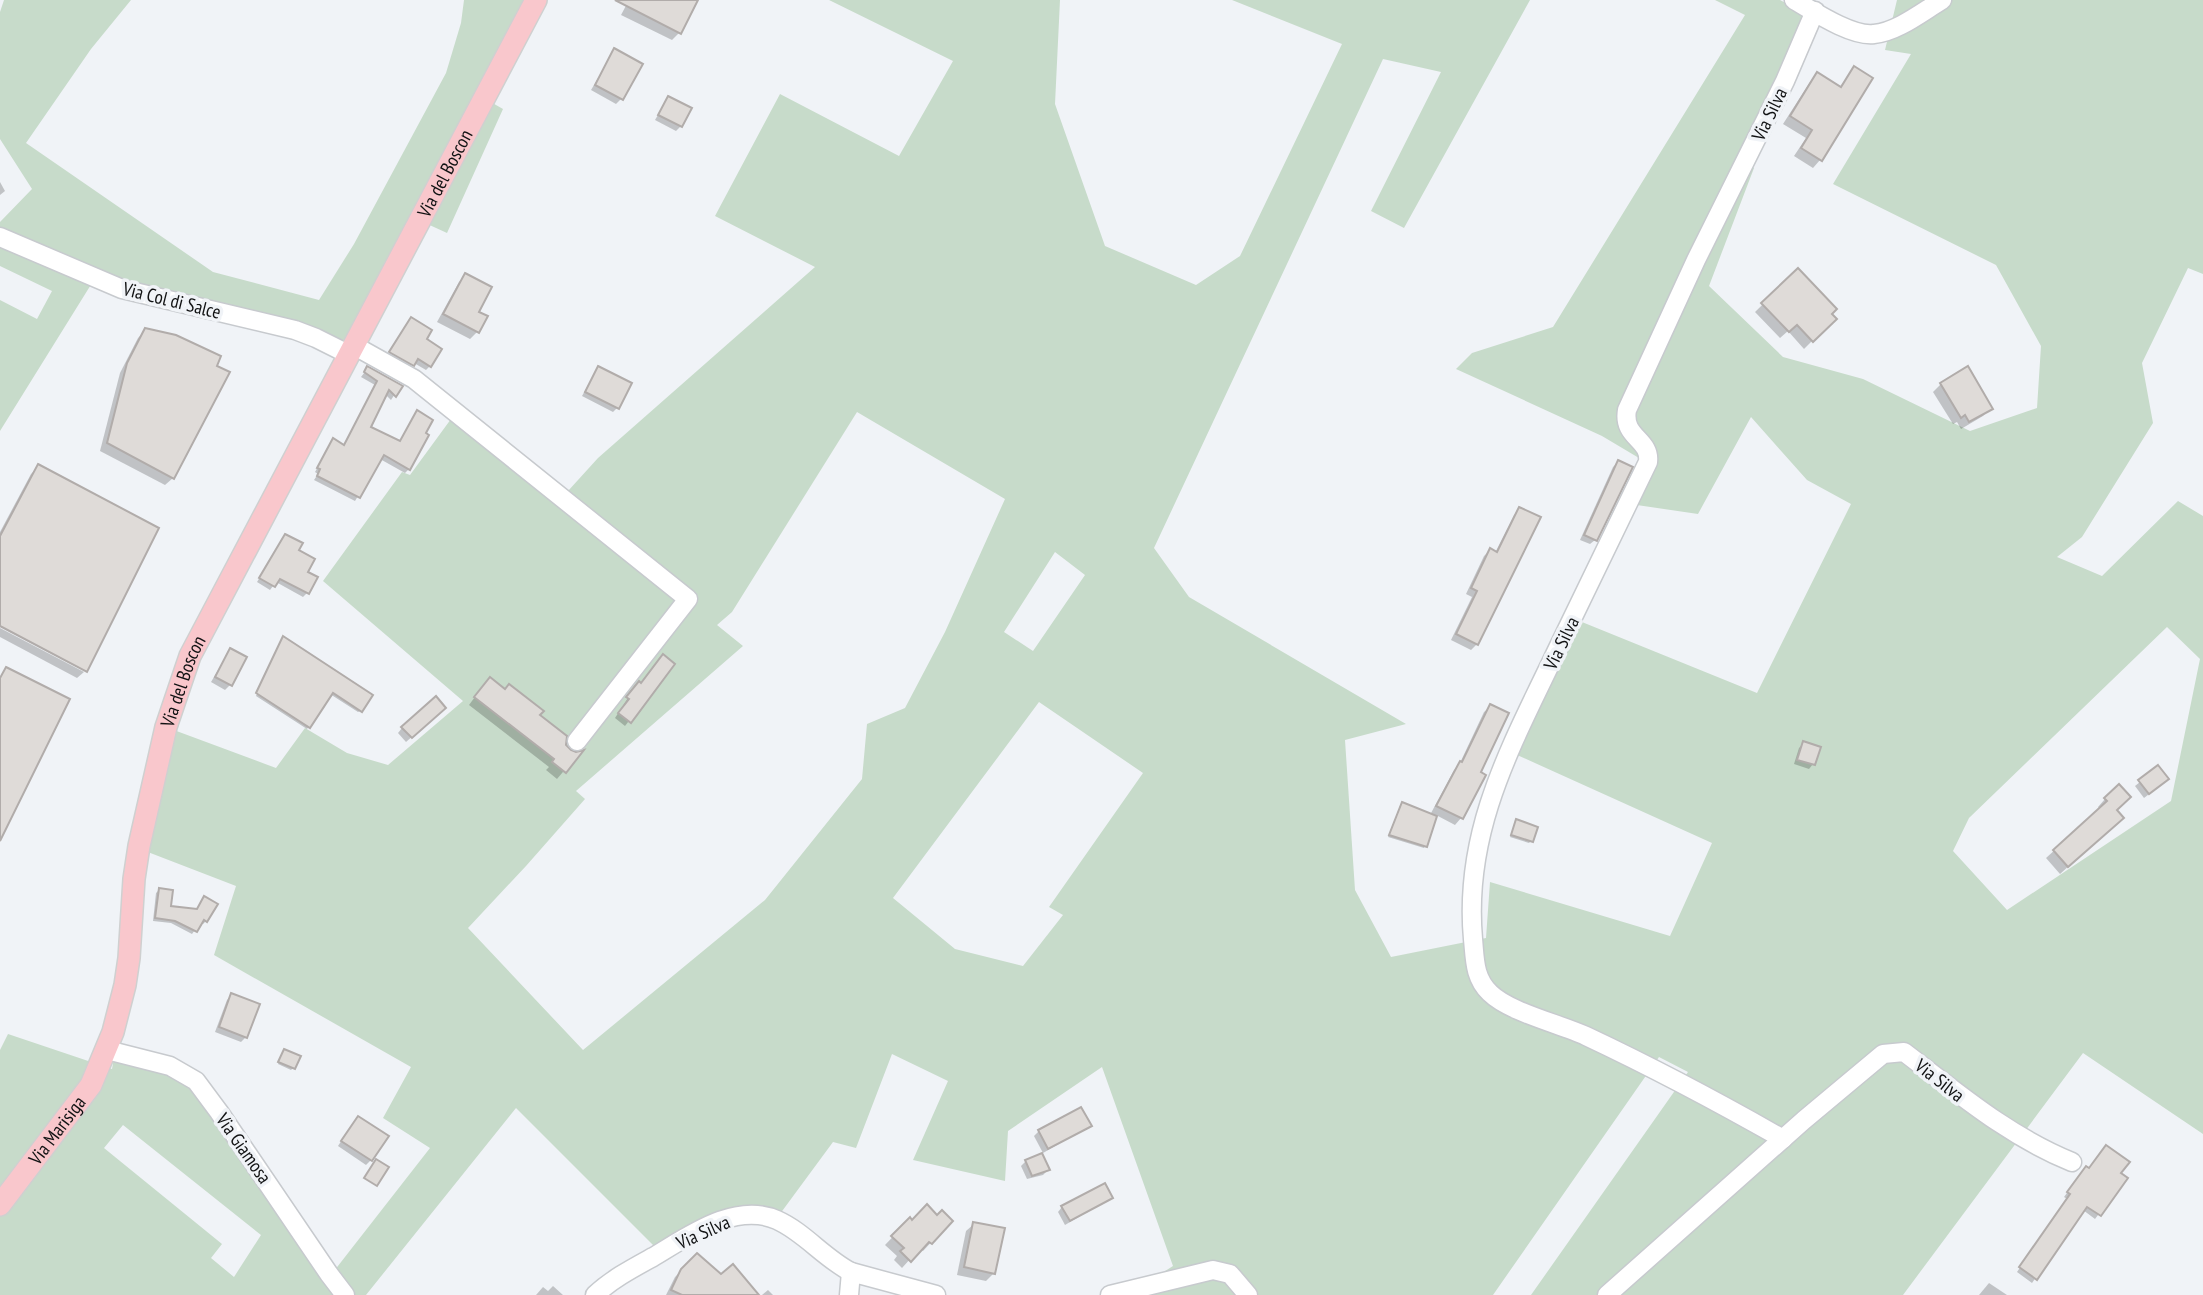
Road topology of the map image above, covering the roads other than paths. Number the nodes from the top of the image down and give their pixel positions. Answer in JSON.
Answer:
{"nodes":[{"id":1,"x":536,"y":0,"type":"edge"},
{"id":2,"x":1794,"y":0,"type":"edge"},
{"id":3,"x":1942,"y":0,"type":"edge"},
{"id":4,"x":1815,"y":11,"type":"junction"},
{"id":5,"x":0,"y":237,"type":"edge"},
{"id":6,"x":350,"y":349,"type":"junction"},
{"id":7,"x":577,"y":741,"type":"dead end"},
{"id":8,"x":107,"y":1050,"type":"junction"},
{"id":9,"x":1783,"y":1139,"type":"junction"},
{"id":10,"x":2072,"y":1162,"type":"dead end"},
{"id":11,"x":0,"y":1205,"type":"edge"},
{"id":12,"x":851,"y":1272,"type":"junction"},
{"id":13,"x":345,"y":1295,"type":"edge"},
{"id":14,"x":595,"y":1295,"type":"edge"},
{"id":15,"x":849,"y":1295,"type":"edge"},
{"id":16,"x":936,"y":1295,"type":"edge"},
{"id":17,"x":1110,"y":1295,"type":"edge"},
{"id":18,"x":1248,"y":1295,"type":"edge"},
{"id":19,"x":1606,"y":1295,"type":"edge"}],
"edges":[{"from":1,"to":6,"type":"main road","name":"Via del Boscon"},
{"from":2,"to":4,"type":"street"},
{"from":3,"to":4,"type":"street"},
{"from":4,"to":9,"type":"street","name":"Via Silva"},
{"from":5,"to":6,"type":"street","name":"Via Col di Salce"},
{"from":6,"to":7,"type":"street"},
{"from":6,"to":8,"type":"main road","name":"Via del Boscon"},
{"from":8,"to":11,"type":"main road","name":"Via Marisiga"},
{"from":8,"to":13,"type":"street","name":"Via Giamosa"},
{"from":9,"to":10,"type":"street","name":"Via Silva"},
{"from":9,"to":19,"type":"street","name":"Via Silva"},
{"from":12,"to":14,"type":"street","name":"Via Silva"},
{"from":12,"to":15,"type":"street"},
{"from":12,"to":16,"type":"street","name":"Via Silva"},
{"from":17,"to":18,"type":"street"}]}
